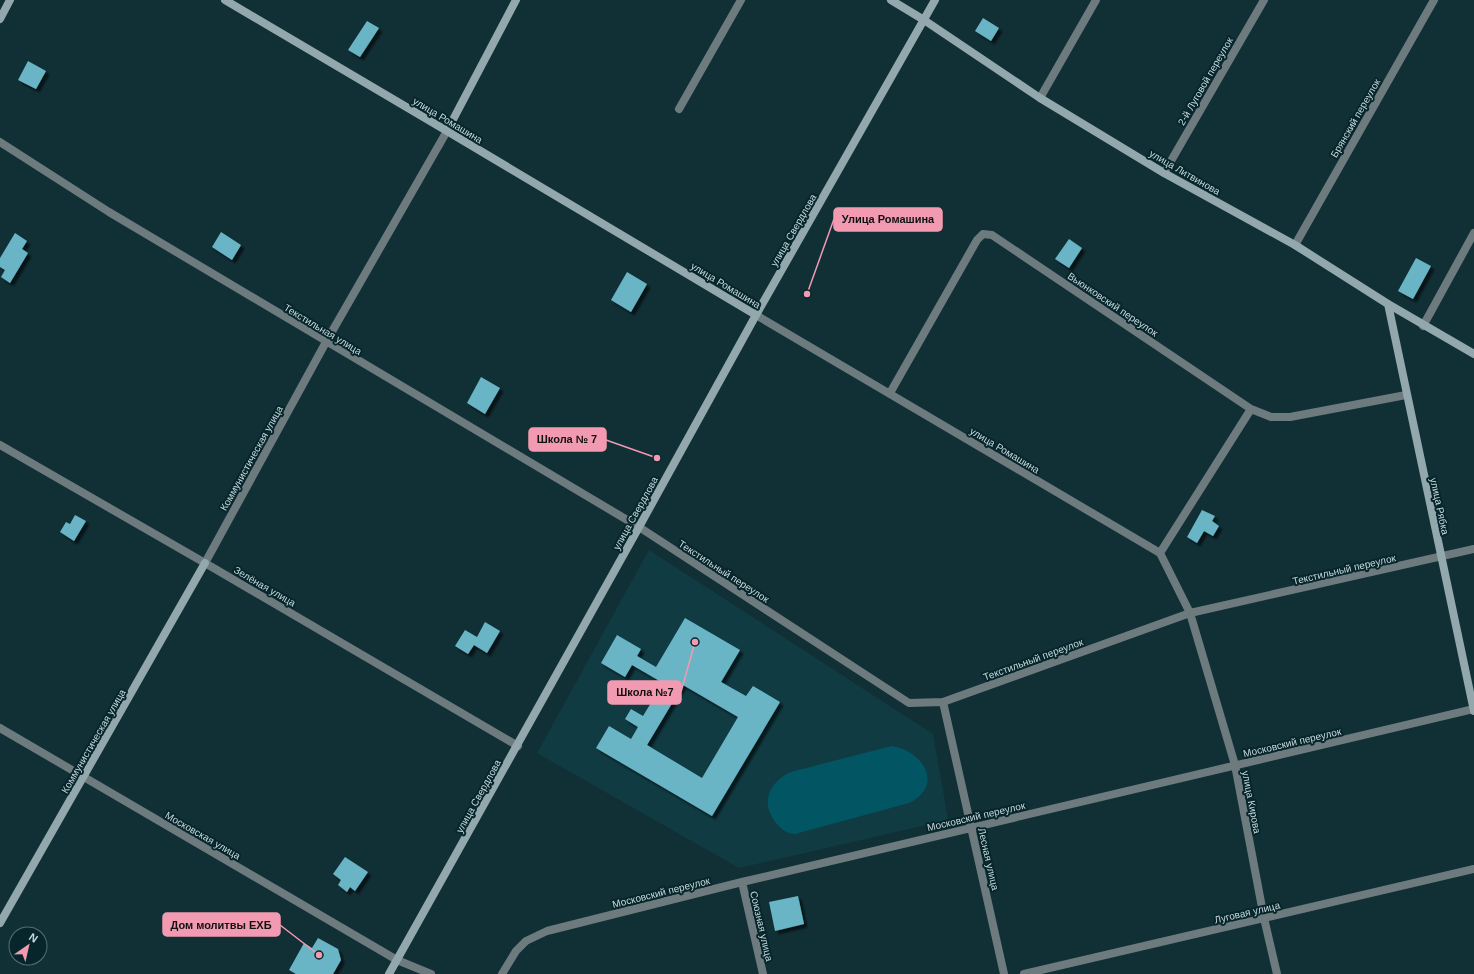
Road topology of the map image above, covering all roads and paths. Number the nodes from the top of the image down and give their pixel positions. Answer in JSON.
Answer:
{"nodes":[{"id":1,"x":10,"y":0,"type":"edge"},
{"id":2,"x":224,"y":0,"type":"edge"},
{"id":3,"x":516,"y":0,"type":"edge"},
{"id":4,"x":741,"y":0,"type":"edge"},
{"id":5,"x":892,"y":0,"type":"edge"},
{"id":6,"x":935,"y":0,"type":"edge"},
{"id":7,"x":1096,"y":0,"type":"edge"},
{"id":8,"x":1264,"y":0,"type":"edge"},
{"id":9,"x":1434,"y":0,"type":"edge"},
{"id":10,"x":0,"y":19,"type":"edge"},
{"id":11,"x":924,"y":20,"type":"junction"},
{"id":12,"x":1040,"y":98,"type":"junction"},
{"id":13,"x":679,"y":109,"type":"dead end"},
{"id":14,"x":447,"y":131,"type":"junction"},
{"id":15,"x":0,"y":142,"type":"edge"},
{"id":16,"x":1164,"y":173,"type":"junction"},
{"id":17,"x":1474,"y":233,"type":"edge"},
{"id":18,"x":1295,"y":245,"type":"junction"},
{"id":19,"x":1388,"y":304,"type":"junction"},
{"id":20,"x":756,"y":315,"type":"junction"},
{"id":21,"x":1423,"y":326,"type":"junction"},
{"id":22,"x":326,"y":342,"type":"junction"},
{"id":23,"x":1474,"y":354,"type":"edge"},
{"id":24,"x":890,"y":393,"type":"junction"},
{"id":25,"x":1406,"y":395,"type":"junction"},
{"id":26,"x":1251,"y":409,"type":"junction"},
{"id":27,"x":0,"y":445,"type":"edge"},
{"id":28,"x":639,"y":527,"type":"junction"},
{"id":29,"x":1474,"y":550,"type":"edge"},
{"id":30,"x":1160,"y":553,"type":"junction"},
{"id":31,"x":1440,"y":557,"type":"junction"},
{"id":32,"x":205,"y":563,"type":"junction"},
{"id":33,"x":1190,"y":613,"type":"junction"},
{"id":34,"x":943,"y":702,"type":"junction"},
{"id":35,"x":1474,"y":710,"type":"edge"},
{"id":36,"x":0,"y":728,"type":"edge"},
{"id":37,"x":518,"y":746,"type":"junction"},
{"id":38,"x":1235,"y":765,"type":"junction"},
{"id":39,"x":84,"y":777,"type":"junction"},
{"id":40,"x":971,"y":827,"type":"junction"},
{"id":41,"x":1474,"y":869,"type":"edge"},
{"id":42,"x":742,"y":882,"type":"junction"},
{"id":43,"x":1264,"y":918,"type":"junction"},
{"id":44,"x":0,"y":923,"type":"edge"},
{"id":45,"x":397,"y":960,"type":"junction"},
{"id":46,"x":389,"y":974,"type":"edge"},
{"id":47,"x":431,"y":974,"type":"edge"},
{"id":48,"x":502,"y":974,"type":"edge"},
{"id":49,"x":763,"y":974,"type":"edge"},
{"id":50,"x":1004,"y":974,"type":"edge"},
{"id":51,"x":1024,"y":974,"type":"edge"},
{"id":52,"x":1277,"y":974,"type":"edge"}],
"edges":[{"from":1,"to":10,"type":"main road"},
{"from":2,"to":14,"type":"main road","name":"улица Ромашина"},
{"from":3,"to":14,"type":"main road","name":"Коммунистическая улица"},
{"from":4,"to":13,"type":"street"},
{"from":5,"to":11,"type":"main road","name":"улица Литвинова"},
{"from":6,"to":11,"type":"main road","name":"улица Свердлова"},
{"from":7,"to":12,"type":"street"},
{"from":8,"to":16,"type":"street","name":"2-й Луговой переулок"},
{"from":9,"to":18,"type":"street","name":"Брянский переулок"},
{"from":11,"to":12,"type":"main road","name":"улица Литвинова"},
{"from":11,"to":20,"type":"main road","name":"улица Свердлова"},
{"from":12,"to":16,"type":"main road","name":"улица Литвинова"},
{"from":14,"to":20,"type":"main road","name":"улица Ромашина"},
{"from":14,"to":22,"type":"street","name":"Коммунистическая улица"},
{"from":15,"to":22,"type":"street","name":"Текстильная улица"},
{"from":16,"to":18,"type":"main road","name":"улица Литвинова"},
{"from":17,"to":21,"type":"street"},
{"from":18,"to":19,"type":"main road","name":"улица Литвинова"},
{"from":19,"to":21,"type":"main road","name":"улица Литвинова"},
{"from":19,"to":25,"type":"main road","name":"улица Рябка"},
{"from":20,"to":24,"type":"street","name":"улица Ромашина"},
{"from":20,"to":28,"type":"main road","name":"улица Свердлова"},
{"from":21,"to":23,"type":"main road","name":"улица Литвинова"},
{"from":22,"to":28,"type":"street","name":"Текстильная улица"},
{"from":22,"to":32,"type":"street","name":"Коммунистическая улица"},
{"from":24,"to":26,"type":"street","name":"Вьюнковский переулок"},
{"from":24,"to":30,"type":"street","name":"улица Ромашина"},
{"from":25,"to":26,"type":"street","name":"Вьюнковский переулок"},
{"from":25,"to":31,"type":"main road","name":"улица Рябка"},
{"from":26,"to":30,"type":"street"},
{"from":27,"to":32,"type":"street","name":"Зелёная улица"},
{"from":28,"to":34,"type":"street","name":"Текстильный переулок"},
{"from":28,"to":37,"type":"main road","name":"улица Свердлова"},
{"from":29,"to":31,"type":"street","name":"Текстильный переулок"},
{"from":30,"to":33,"type":"street"},
{"from":31,"to":33,"type":"street","name":"Текстильный переулок"},
{"from":31,"to":35,"type":"main road","name":"улица Рябка"},
{"from":32,"to":37,"type":"street","name":"Зелёная улица"},
{"from":32,"to":39,"type":"main road","name":"Коммунистическая улица"},
{"from":33,"to":34,"type":"street","name":"Текстильный переулок"},
{"from":33,"to":38,"type":"street","name":"улица Кирова"},
{"from":34,"to":40,"type":"street","name":"Лесная улица"},
{"from":35,"to":38,"type":"street","name":"Московский переулок"},
{"from":36,"to":39,"type":"street","name":"Московская улица"},
{"from":37,"to":45,"type":"main road","name":"улица Свердлова"},
{"from":38,"to":40,"type":"street","name":"Московский переулок"},
{"from":38,"to":43,"type":"street","name":"улица Кирова"},
{"from":39,"to":44,"type":"main road","name":"Коммунистическая улица"},
{"from":39,"to":45,"type":"street","name":"Московская улица"},
{"from":40,"to":42,"type":"street","name":"Московский переулок"},
{"from":40,"to":50,"type":"street","name":"Лесная улица"},
{"from":41,"to":43,"type":"street","name":"Луговая улица"},
{"from":42,"to":48,"type":"street","name":"Московский переулок"},
{"from":42,"to":49,"type":"street","name":"Союзная улица"},
{"from":43,"to":51,"type":"street","name":"Луговая улица"},
{"from":43,"to":52,"type":"street","name":"улица Кирова"},
{"from":45,"to":46,"type":"main road","name":"улица Свердлова"},
{"from":45,"to":47,"type":"street"}]}
